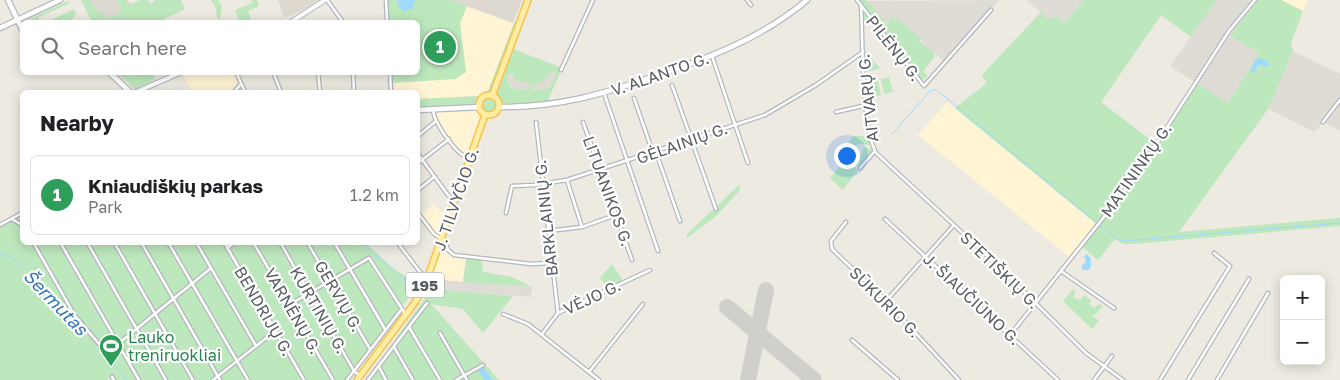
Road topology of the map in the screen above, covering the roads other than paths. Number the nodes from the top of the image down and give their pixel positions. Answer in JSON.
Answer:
{"nodes":[{"id":1,"x":8,"y":0,"type":"edge"},
{"id":2,"x":60,"y":0,"type":"edge"},
{"id":3,"x":326,"y":0,"type":"edge"},
{"id":4,"x":386,"y":0,"type":"edge"},
{"id":5,"x":528,"y":0,"type":"edge"},
{"id":6,"x":592,"y":0,"type":"edge"},
{"id":7,"x":747,"y":0,"type":"edge"},
{"id":8,"x":807,"y":0,"type":"edge"},
{"id":9,"x":857,"y":0,"type":"edge"},
{"id":10,"x":1255,"y":0,"type":"edge"},
{"id":11,"x":751,"y":5,"type":"dead end"},
{"id":12,"x":861,"y":5,"type":"junction"},
{"id":13,"x":991,"y":10,"type":"dead end"},
{"id":14,"x":17,"y":20,"type":"junction"},
{"id":15,"x":296,"y":20,"type":"edge"},
{"id":16,"x":341,"y":20,"type":"edge"},
{"id":17,"x":387,"y":20,"type":"edge"},
{"id":18,"x":20,"y":25,"type":"edge"},
{"id":19,"x":0,"y":28,"type":"edge"},
{"id":20,"x":863,"y":52,"type":"junction"},
{"id":21,"x":712,"y":56,"type":"junction"},
{"id":22,"x":561,"y":70,"type":"dead end"},
{"id":23,"x":112,"y":75,"type":"edge"},
{"id":24,"x":175,"y":75,"type":"edge"},
{"id":25,"x":237,"y":75,"type":"edge"},
{"id":26,"x":274,"y":75,"type":"edge"},
{"id":27,"x":318,"y":75,"type":"edge"},
{"id":28,"x":353,"y":75,"type":"edge"},
{"id":29,"x":390,"y":75,"type":"edge"},
{"id":30,"x":241,"y":84,"type":"junction"},
{"id":31,"x":672,"y":85,"type":"dead end"},
{"id":32,"x":128,"y":90,"type":"edge"},
{"id":33,"x":141,"y":90,"type":"edge"},
{"id":34,"x":236,"y":90,"type":"edge"},
{"id":35,"x":244,"y":90,"type":"edge"},
{"id":36,"x":280,"y":90,"type":"edge"},
{"id":37,"x":320,"y":90,"type":"edge"},
{"id":38,"x":354,"y":90,"type":"edge"},
{"id":39,"x":391,"y":90,"type":"edge"},
{"id":40,"x":604,"y":93,"type":"junction"},
{"id":41,"x":492,"y":96,"type":"junction"},
{"id":42,"x":634,"y":98,"type":"dead end"},
{"id":43,"x":1340,"y":100,"type":"edge"},
{"id":44,"x":867,"y":104,"type":"junction"},
{"id":45,"x":479,"y":107,"type":"junction"},
{"id":46,"x":499,"y":107,"type":"junction"},
{"id":47,"x":420,"y":110,"type":"edge"},
{"id":48,"x":433,"y":110,"type":"junction"},
{"id":49,"x":836,"y":112,"type":"dead end"},
{"id":50,"x":485,"y":115,"type":"junction"},
{"id":51,"x":436,"y":122,"type":"junction"},
{"id":52,"x":536,"y":122,"type":"dead end"},
{"id":53,"x":583,"y":122,"type":"dead end"},
{"id":54,"x":1322,"y":122,"type":"dead end"},
{"id":55,"x":734,"y":126,"type":"junction"},
{"id":56,"x":420,"y":134,"type":"edge"},
{"id":57,"x":449,"y":139,"type":"junction"},
{"id":58,"x":692,"y":140,"type":"junction"},
{"id":59,"x":874,"y":151,"type":"junction"},
{"id":60,"x":654,"y":153,"type":"junction"},
{"id":61,"x":420,"y":157,"type":"edge"},
{"id":62,"x":880,"y":158,"type":"joint"},
{"id":63,"x":470,"y":159,"type":"junction"},
{"id":64,"x":422,"y":160,"type":"junction"},
{"id":65,"x":627,"y":162,"type":"junction"},
{"id":66,"x":748,"y":163,"type":"dead end"},
{"id":67,"x":860,"y":168,"type":"dead end"},
{"id":68,"x":600,"y":169,"type":"junction"},
{"id":69,"x":435,"y":177,"type":"junction"},
{"id":70,"x":567,"y":180,"type":"junction"},
{"id":71,"x":543,"y":184,"type":"junction"},
{"id":72,"x":420,"y":188,"type":"edge"},
{"id":73,"x":456,"y":200,"type":"junction"},
{"id":74,"x":716,"y":209,"type":"dead end"},
{"id":75,"x":506,"y":213,"type":"dead end"},
{"id":76,"x":20,"y":214,"type":"edge"},
{"id":77,"x":616,"y":215,"type":"junction"},
{"id":78,"x":420,"y":217,"type":"edge"},
{"id":79,"x":12,"y":219,"type":"junction"},
{"id":80,"x":885,"y":219,"type":"dead end"},
{"id":81,"x":680,"y":221,"type":"dead end"},
{"id":82,"x":846,"y":222,"type":"dead end"},
{"id":83,"x":0,"y":225,"type":"edge"},
{"id":84,"x":20,"y":225,"type":"edge"},
{"id":85,"x":954,"y":225,"type":"junction"},
{"id":86,"x":582,"y":227,"type":"junction"},
{"id":87,"x":548,"y":231,"type":"junction"},
{"id":88,"x":442,"y":239,"type":"junction"},
{"id":89,"x":35,"y":245,"type":"edge"},
{"id":90,"x":62,"y":245,"type":"edge"},
{"id":91,"x":89,"y":245,"type":"edge"},
{"id":92,"x":116,"y":245,"type":"edge"},
{"id":93,"x":143,"y":245,"type":"edge"},
{"id":94,"x":170,"y":245,"type":"edge"},
{"id":95,"x":198,"y":245,"type":"edge"},
{"id":96,"x":226,"y":245,"type":"edge"},
{"id":97,"x":232,"y":245,"type":"edge"},
{"id":98,"x":255,"y":245,"type":"edge"},
{"id":99,"x":282,"y":245,"type":"edge"},
{"id":100,"x":309,"y":245,"type":"edge"},
{"id":101,"x":336,"y":245,"type":"edge"},
{"id":102,"x":399,"y":245,"type":"edge"},
{"id":103,"x":227,"y":248,"type":"junction"},
{"id":104,"x":658,"y":251,"type":"dead end"},
{"id":105,"x":1214,"y":253,"type":"dead end"},
{"id":106,"x":926,"y":256,"type":"junction"},
{"id":107,"x":632,"y":260,"type":"dead end"},
{"id":108,"x":551,"y":263,"type":"junction"},
{"id":109,"x":211,"y":268,"type":"junction"},
{"id":110,"x":350,"y":270,"type":"junction"},
{"id":111,"x":650,"y":270,"type":"dead end"},
{"id":112,"x":1061,"y":271,"type":"junction"},
{"id":113,"x":428,"y":277,"type":"junction"},
{"id":114,"x":1249,"y":280,"type":"dead end"},
{"id":115,"x":330,"y":281,"type":"junction"},
{"id":116,"x":192,"y":284,"type":"junction"},
{"id":117,"x":310,"y":293,"type":"junction"},
{"id":118,"x":1268,"y":293,"type":"dead end"},
{"id":119,"x":174,"y":299,"type":"junction"},
{"id":120,"x":886,"y":301,"type":"junction"},
{"id":121,"x":426,"y":303,"type":"dead end"},
{"id":122,"x":643,"y":304,"type":"dead end"},
{"id":123,"x":1035,"y":304,"type":"junction"},
{"id":124,"x":289,"y":305,"type":"junction"},
{"id":125,"x":1114,"y":308,"type":"dead end"},
{"id":126,"x":400,"y":310,"type":"junction"},
{"id":127,"x":558,"y":313,"type":"junction"},
{"id":128,"x":503,"y":314,"type":"dead end"},
{"id":129,"x":155,"y":315,"type":"junction"},
{"id":130,"x":406,"y":315,"type":"junction"},
{"id":131,"x":409,"y":327,"type":"junction"},
{"id":132,"x":385,"y":328,"type":"junction"},
{"id":133,"x":137,"y":330,"type":"junction"},
{"id":134,"x":275,"y":331,"type":"junction"},
{"id":135,"x":440,"y":333,"type":"dead end"},
{"id":136,"x":542,"y":334,"type":"junction"},
{"id":137,"x":1010,"y":335,"type":"junction"},
{"id":138,"x":852,"y":340,"type":"dead end"},
{"id":139,"x":118,"y":345,"type":"junction"},
{"id":140,"x":256,"y":346,"type":"junction"},
{"id":141,"x":394,"y":346,"type":"junction"},
{"id":142,"x":370,"y":349,"type":"junction"},
{"id":143,"x":1112,"y":356,"type":"dead end"},
{"id":144,"x":237,"y":361,"type":"junction"},
{"id":145,"x":483,"y":365,"type":"dead end"},
{"id":146,"x":378,"y":367,"type":"junction"},
{"id":147,"x":1104,"y":368,"type":"junction"},
{"id":148,"x":354,"y":371,"type":"junction"},
{"id":149,"x":589,"y":372,"type":"junction"},
{"id":150,"x":464,"y":375,"type":"junction"},
{"id":151,"x":218,"y":376,"type":"junction"},
{"id":152,"x":358,"y":379,"type":"edge"},
{"id":153,"x":958,"y":379,"type":"edge"},
{"id":154,"x":139,"y":380,"type":"edge"},
{"id":155,"x":166,"y":380,"type":"edge"},
{"id":156,"x":193,"y":380,"type":"edge"},
{"id":157,"x":213,"y":380,"type":"edge"},
{"id":158,"x":220,"y":380,"type":"edge"},
{"id":159,"x":248,"y":380,"type":"edge"},
{"id":160,"x":304,"y":380,"type":"edge"},
{"id":161,"x":333,"y":380,"type":"edge"},
{"id":162,"x":348,"y":380,"type":"edge"},
{"id":163,"x":368,"y":380,"type":"edge"},
{"id":164,"x":386,"y":380,"type":"edge"},
{"id":165,"x":413,"y":380,"type":"edge"},
{"id":166,"x":440,"y":380,"type":"edge"},
{"id":167,"x":456,"y":380,"type":"edge"},
{"id":168,"x":467,"y":380,"type":"edge"},
{"id":169,"x":599,"y":380,"type":"edge"},
{"id":170,"x":898,"y":380,"type":"edge"},
{"id":171,"x":1058,"y":380,"type":"edge"},
{"id":172,"x":1094,"y":380,"type":"edge"},
{"id":173,"x":1123,"y":380,"type":"edge"},
{"id":174,"x":1160,"y":380,"type":"edge"},
{"id":175,"x":1188,"y":380,"type":"edge"},
{"id":176,"x":1217,"y":380,"type":"edge"}],
"edges":[{"from":1,"to":14,"type":"main road"},
{"from":2,"to":14,"type":"main road"},
{"from":3,"to":15,"type":"street"},
{"from":3,"to":16,"type":"street"},
{"from":4,"to":17,"type":"street"},
{"from":5,"to":41,"type":"main road"},
{"from":6,"to":22,"type":"street"},
{"from":7,"to":11,"type":"street"},
{"from":8,"to":21,"type":"main road","name":"V. ALANTO G."},
{"from":9,"to":12,"type":"street","name":"PILĖNŲ G."},
{"from":10,"to":112,"type":"street","name":"MATININKŲ G."},
{"from":12,"to":13,"type":"street","name":"PILĖNŲ G."},
{"from":12,"to":20,"type":"street","name":"AITVARŲ G."},
{"from":14,"to":18,"type":"main road"},
{"from":14,"to":19,"type":"main road"},
{"from":20,"to":44,"type":"street","name":"AITVARŲ G."},
{"from":20,"to":55,"type":"street","name":"GĖLAINIŲ G."},
{"from":21,"to":40,"type":"main road","name":"V. ALANTO G."},
{"from":21,"to":55,"type":"street"},
{"from":23,"to":32,"type":"main road"},
{"from":24,"to":33,"type":"street"},
{"from":25,"to":30,"type":"street"},
{"from":26,"to":36,"type":"street"},
{"from":27,"to":37,"type":"street"},
{"from":28,"to":38,"type":"street"},
{"from":29,"to":39,"type":"street"},
{"from":30,"to":34,"type":"street"},
{"from":30,"to":35,"type":"street"},
{"from":31,"to":58,"type":"street"},
{"from":40,"to":46,"type":"main road","name":"V. ALANTO G."},
{"from":40,"to":65,"type":"street"},
{"from":41,"to":45,"type":"main road"},
{"from":41,"to":46,"type":"main road"},
{"from":42,"to":60,"type":"street"},
{"from":43,"to":54,"type":"street"},
{"from":44,"to":49,"type":"street"},
{"from":44,"to":59,"type":"street","name":"AITVARŲ G."},
{"from":45,"to":48,"type":"main road"},
{"from":45,"to":50,"type":"main road"},
{"from":46,"to":50,"type":"main road"},
{"from":47,"to":48,"type":"main road"},
{"from":48,"to":51,"type":"street"},
{"from":50,"to":63,"type":"main road","name":"J. TILVYČIO G.","number":"195"},
{"from":51,"to":56,"type":"street"},
{"from":51,"to":57,"type":"street"},
{"from":52,"to":71,"type":"street","name":"BARKLAINIŲ G."},
{"from":53,"to":68,"type":"street","name":"LITUANIKOS G."},
{"from":55,"to":58,"type":"street","name":"GĖLAINIŲ G."},
{"from":55,"to":66,"type":"street"},
{"from":57,"to":63,"type":"street"},
{"from":57,"to":64,"type":"street"},
{"from":58,"to":60,"type":"street","name":"GĖLAINIŲ G."},
{"from":58,"to":74,"type":"street"},
{"from":59,"to":62,"type":"street","name":"AITVARŲ G."},
{"from":59,"to":67,"type":"street"},
{"from":60,"to":65,"type":"street","name":"GĖLAINIŲ G."},
{"from":60,"to":81,"type":"street"},
{"from":61,"to":64,"type":"street"},
{"from":62,"to":85,"type":"street","name":"STETIŠKIŲ G."},
{"from":63,"to":73,"type":"main road","name":"J. TILVYČIO G.","number":"195"},
{"from":64,"to":69,"type":"street"},
{"from":65,"to":68,"type":"street","name":"GĖLAINIŲ G."},
{"from":65,"to":104,"type":"street"},
{"from":68,"to":70,"type":"street","name":"GĖLAINIŲ G."},
{"from":68,"to":77,"type":"street","name":"LITUANIKOS G."},
{"from":69,"to":72,"type":"street"},
{"from":69,"to":73,"type":"street"},
{"from":70,"to":71,"type":"street","name":"GĖLAINIŲ G."},
{"from":70,"to":86,"type":"street"},
{"from":71,"to":75,"type":"street","name":"GĖLAINIŲ G."},
{"from":71,"to":87,"type":"street","name":"BARKLAINIŲ G."},
{"from":73,"to":88,"type":"main road","name":"J. TILVYČIO G.","number":"195"},
{"from":76,"to":79,"type":"street"},
{"from":77,"to":86,"type":"street"},
{"from":77,"to":107,"type":"street","name":"LITUANIKOS G."},
{"from":78,"to":88,"type":"street"},
{"from":79,"to":83,"type":"street"},
{"from":79,"to":84,"type":"street"},
{"from":80,"to":106,"type":"street","name":"J. ŠIAUČIŪNO G."},
{"from":82,"to":120,"type":"street","name":"SŪKURIO G."},
{"from":85,"to":106,"type":"street"},
{"from":85,"to":123,"type":"street","name":"STETIŠKIŲ G."},
{"from":86,"to":87,"type":"street"},
{"from":87,"to":108,"type":"street","name":"BARKLAINIŲ G."},
{"from":88,"to":108,"type":"street"},
{"from":88,"to":113,"type":"main road","name":"J. TILVYČIO G.","number":"195"},
{"from":89,"to":139,"type":"street"},
{"from":90,"to":139,"type":"street"},
{"from":91,"to":133,"type":"street"},
{"from":92,"to":129,"type":"street"},
{"from":93,"to":119,"type":"street"},
{"from":94,"to":116,"type":"street"},
{"from":95,"to":109,"type":"street"},
{"from":96,"to":103,"type":"street","name":"BENDRIJŲ G."},
{"from":97,"to":103,"type":"street"},
{"from":98,"to":124,"type":"street","name":"VARNĖNŲ G."},
{"from":99,"to":117,"type":"street","name":"KURTINIŲ G."},
{"from":100,"to":115,"type":"street","name":"GERVIŲ G."},
{"from":101,"to":110,"type":"street"},
{"from":102,"to":113,"type":"street"},
{"from":103,"to":134,"type":"street","name":"BENDRIJŲ G."},
{"from":105,"to":174,"type":"street"},
{"from":106,"to":120,"type":"street"},
{"from":106,"to":137,"type":"street","name":"J. ŠIAUČIŪNO G."},
{"from":108,"to":127,"type":"street","name":"BARKLAINIŲ G."},
{"from":109,"to":116,"type":"street"},
{"from":109,"to":140,"type":"street"},
{"from":110,"to":115,"type":"street"},
{"from":110,"to":126,"type":"street"},
{"from":110,"to":132,"type":"street"},
{"from":111,"to":127,"type":"street","name":"VĖJO G."},
{"from":112,"to":123,"type":"street","name":"MATININKŲ G."},
{"from":112,"to":125,"type":"street"},
{"from":113,"to":130,"type":"main road","name":"J. TILVYČIO G.","number":"195"},
{"from":114,"to":175,"type":"street"},
{"from":115,"to":117,"type":"street"},
{"from":115,"to":142,"type":"street","name":"GERVIŲ G."},
{"from":116,"to":119,"type":"street"},
{"from":116,"to":144,"type":"street"},
{"from":117,"to":124,"type":"street"},
{"from":117,"to":148,"type":"street","name":"KURTINIŲ G."},
{"from":118,"to":176,"type":"street"},
{"from":119,"to":129,"type":"street"},
{"from":119,"to":151,"type":"street"},
{"from":120,"to":153,"type":"street","name":"SŪKURIO G."},
{"from":121,"to":131,"type":"street"},
{"from":122,"to":149,"type":"street"},
{"from":123,"to":137,"type":"street","name":"MATININKŲ G."},
{"from":123,"to":147,"type":"street","name":"STETIŠKIŲ G."},
{"from":124,"to":161,"type":"street","name":"VARNĖNŲ G."},
{"from":126,"to":130,"type":"street"},
{"from":126,"to":132,"type":"street"},
{"from":127,"to":136,"type":"street","name":"VĖJO G."},
{"from":128,"to":136,"type":"street"},
{"from":129,"to":133,"type":"street"},
{"from":129,"to":156,"type":"street"},
{"from":130,"to":152,"type":"main road","name":"J. TILVYČIO G.","number":"195"},
{"from":131,"to":141,"type":"street"},
{"from":131,"to":166,"type":"street"},
{"from":132,"to":142,"type":"street"},
{"from":133,"to":139,"type":"street"},
{"from":133,"to":155,"type":"street"},
{"from":134,"to":140,"type":"street"},
{"from":134,"to":160,"type":"street","name":"BENDRIJŲ G."},
{"from":135,"to":150,"type":"street"},
{"from":136,"to":149,"type":"street"},
{"from":137,"to":171,"type":"street","name":"J. ŠIAUČIŪNO G."},
{"from":138,"to":170,"type":"street"},
{"from":139,"to":154,"type":"street"},
{"from":140,"to":144,"type":"street"},
{"from":141,"to":146,"type":"street"},
{"from":141,"to":165,"type":"street"},
{"from":142,"to":148,"type":"street"},
{"from":143,"to":147,"type":"street"},
{"from":144,"to":151,"type":"street"},
{"from":144,"to":159,"type":"street"},
{"from":145,"to":150,"type":"street"},
{"from":146,"to":163,"type":"street"},
{"from":146,"to":164,"type":"street"},
{"from":147,"to":172,"type":"street"},
{"from":147,"to":173,"type":"street","name":"STETIŠKIŲ G."},
{"from":148,"to":152,"type":"street","name":"KURTINIŲ G."},
{"from":148,"to":162,"type":"street"},
{"from":149,"to":169,"type":"street"},
{"from":150,"to":167,"type":"street"},
{"from":150,"to":168,"type":"street"},
{"from":151,"to":157,"type":"street"},
{"from":151,"to":158,"type":"street"}]}
